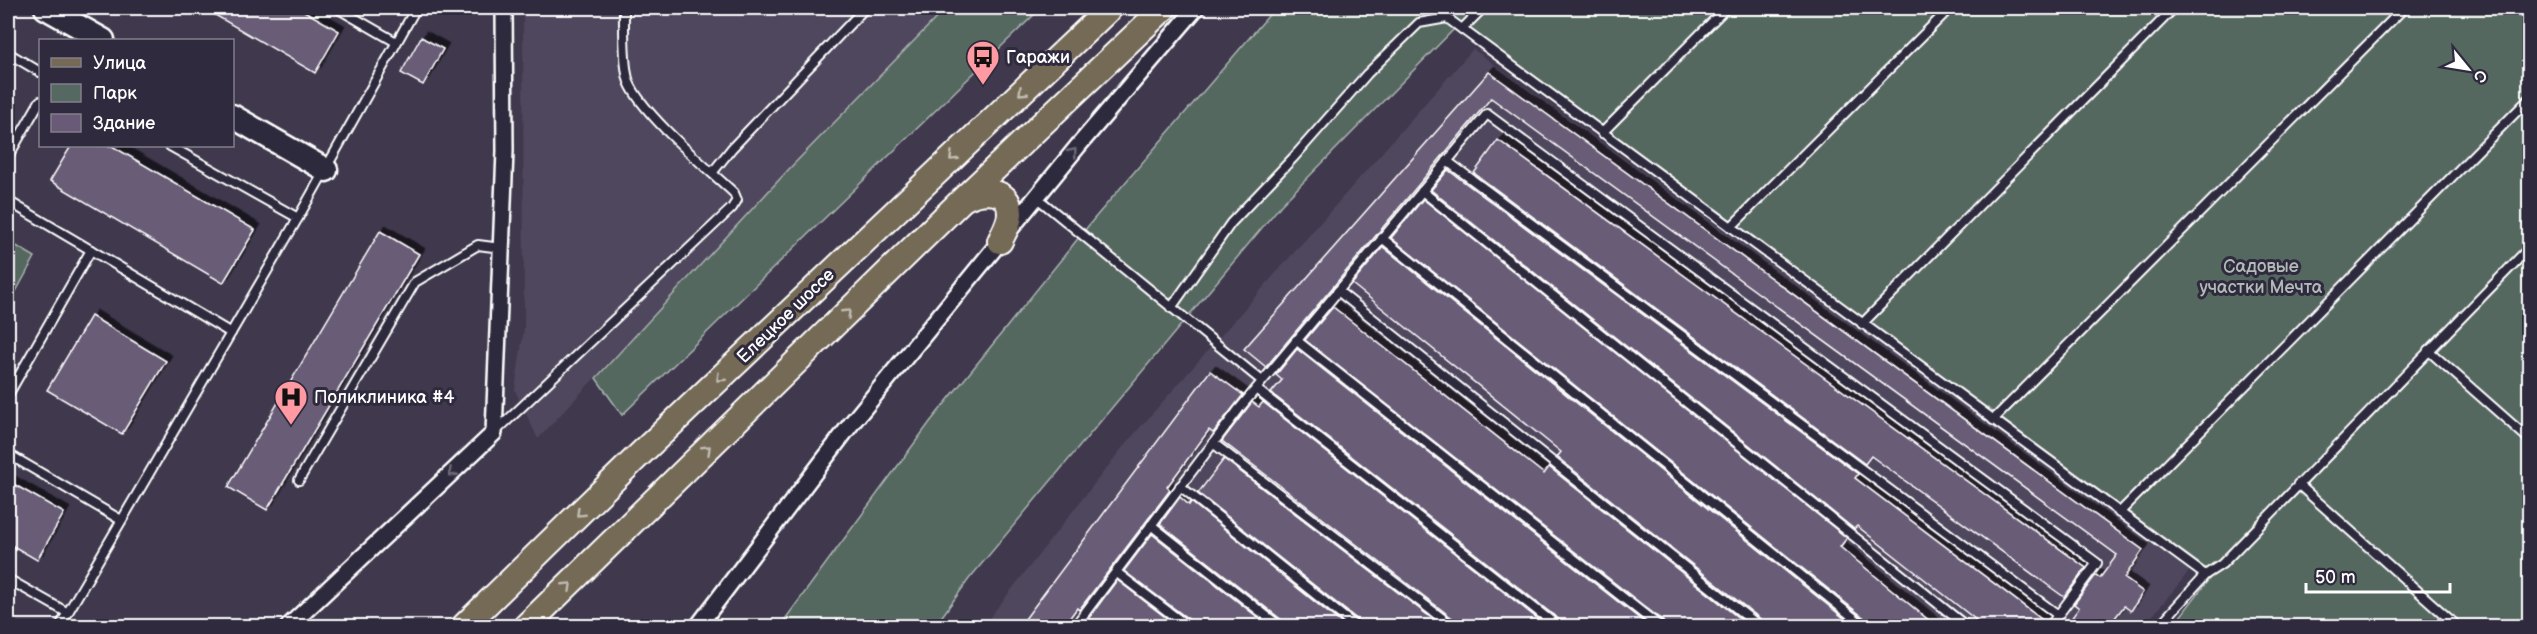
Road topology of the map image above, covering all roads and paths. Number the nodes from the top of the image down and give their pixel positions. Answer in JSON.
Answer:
{"nodes":[{"id":1,"x":46,"y":8,"type":"edge"},
{"id":2,"x":337,"y":8,"type":"edge"},
{"id":3,"x":416,"y":8,"type":"edge"},
{"id":4,"x":504,"y":8,"type":"edge"},
{"id":5,"x":624,"y":8,"type":"edge"},
{"id":6,"x":865,"y":8,"type":"edge"},
{"id":7,"x":1110,"y":8,"type":"edge"},
{"id":8,"x":1164,"y":8,"type":"edge"},
{"id":9,"x":1196,"y":8,"type":"edge"},
{"id":10,"x":1483,"y":8,"type":"edge"},
{"id":11,"x":1726,"y":8,"type":"edge"},
{"id":12,"x":1950,"y":8,"type":"edge"},
{"id":13,"x":2174,"y":8,"type":"edge"},
{"id":14,"x":2404,"y":8,"type":"edge"},
{"id":15,"x":1462,"y":29,"type":"junction"},
{"id":16,"x":101,"y":39,"type":"edge"},
{"id":17,"x":396,"y":42,"type":"junction"},
{"id":18,"x":8,"y":53,"type":"edge"},
{"id":19,"x":39,"y":71,"type":"edge"},
{"id":20,"x":2529,"y":98,"type":"edge"},
{"id":21,"x":39,"y":103,"type":"edge"},
{"id":22,"x":234,"y":117,"type":"edge"},
{"id":23,"x":1602,"y":133,"type":"junction"},
{"id":24,"x":172,"y":147,"type":"edge"},
{"id":25,"x":8,"y":157,"type":"edge"},
{"id":26,"x":1447,"y":161,"type":"junction"},
{"id":27,"x":326,"y":170,"type":"junction"},
{"id":28,"x":712,"y":173,"type":"junction"},
{"id":29,"x":1422,"y":191,"type":"junction"},
{"id":30,"x":1036,"y":197,"type":"junction"},
{"id":31,"x":963,"y":199,"type":"junction"},
{"id":32,"x":8,"y":201,"type":"edge"},
{"id":33,"x":298,"y":218,"type":"junction"},
{"id":34,"x":1731,"y":227,"type":"junction"},
{"id":35,"x":1382,"y":238,"type":"junction"},
{"id":36,"x":1000,"y":241,"type":"junction"},
{"id":37,"x":2529,"y":246,"type":"edge"},
{"id":38,"x":501,"y":248,"type":"junction"},
{"id":39,"x":91,"y":250,"type":"junction"},
{"id":40,"x":1338,"y":291,"type":"junction"},
{"id":41,"x":1171,"y":308,"type":"junction"},
{"id":42,"x":1863,"y":324,"type":"junction"},
{"id":43,"x":231,"y":333,"type":"junction"},
{"id":44,"x":1296,"y":340,"type":"junction"},
{"id":45,"x":2428,"y":350,"type":"junction"},
{"id":46,"x":1262,"y":381,"type":"junction"},
{"id":47,"x":1256,"y":389,"type":"junction"},
{"id":48,"x":8,"y":395,"type":"edge"},
{"id":49,"x":1993,"y":420,"type":"junction"},
{"id":50,"x":494,"y":433,"type":"junction"},
{"id":51,"x":2529,"y":440,"type":"edge"},
{"id":52,"x":1213,"y":443,"type":"junction"},
{"id":53,"x":8,"y":453,"type":"edge"},
{"id":54,"x":299,"y":480,"type":"dead end"},
{"id":55,"x":2298,"y":484,"type":"junction"},
{"id":56,"x":1180,"y":486,"type":"junction"},
{"id":57,"x":2119,"y":513,"type":"junction"},
{"id":58,"x":121,"y":520,"type":"junction"},
{"id":59,"x":1151,"y":525,"type":"junction"},
{"id":60,"x":1116,"y":572,"type":"junction"},
{"id":61,"x":2205,"y":575,"type":"junction"},
{"id":62,"x":8,"y":579,"type":"edge"},
{"id":63,"x":68,"y":613,"type":"junction"},
{"id":64,"x":2058,"y":615,"type":"junction"},
{"id":65,"x":1076,"y":626,"type":"edge"},
{"id":66,"x":60,"y":627,"type":"edge"},
{"id":67,"x":289,"y":627,"type":"edge"},
{"id":68,"x":464,"y":627,"type":"edge"},
{"id":69,"x":526,"y":627,"type":"edge"},
{"id":70,"x":698,"y":627,"type":"edge"},
{"id":71,"x":1187,"y":627,"type":"edge"},
{"id":72,"x":1279,"y":627,"type":"edge"},
{"id":73,"x":1355,"y":627,"type":"edge"},
{"id":74,"x":1452,"y":627,"type":"edge"},
{"id":75,"x":1557,"y":627,"type":"edge"},
{"id":76,"x":1659,"y":627,"type":"edge"},
{"id":77,"x":1759,"y":627,"type":"edge"},
{"id":78,"x":1864,"y":627,"type":"edge"},
{"id":79,"x":1966,"y":627,"type":"edge"},
{"id":80,"x":2050,"y":627,"type":"edge"},
{"id":81,"x":2159,"y":627,"type":"edge"},
{"id":82,"x":2457,"y":627,"type":"edge"}],
"edges":[{"from":1,"to":16,"type":"street"},
{"from":2,"to":17,"type":"lane"},
{"from":3,"to":17,"type":"lane"},
{"from":4,"to":38,"type":"street"},
{"from":5,"to":28,"type":"lane"},
{"from":6,"to":28,"type":"lane"},
{"from":7,"to":68,"type":"main road","name":"Елецкое шоссе","one_way":true},
{"from":8,"to":31,"type":"main road"},
{"from":30,"to":9,"type":"street","one_way":true},
{"from":10,"to":15,"type":"lane"},
{"from":11,"to":23,"type":"lane"},
{"from":12,"to":34,"type":"lane"},
{"from":13,"to":42,"type":"lane"},
{"from":14,"to":49,"type":"lane"},
{"from":15,"to":23,"type":"lane"},
{"from":15,"to":41,"type":"lane"},
{"from":17,"to":27,"type":"lane"},
{"from":18,"to":19,"type":"lane"},
{"from":20,"to":57,"type":"lane"},
{"from":21,"to":25,"type":"lane"},
{"from":22,"to":27,"type":"street"},
{"from":23,"to":34,"type":"lane"},
{"from":24,"to":33,"type":"lane"},
{"from":26,"to":29,"type":"lane"},
{"from":26,"to":64,"type":"lane"},
{"from":26,"to":64,"type":"lane"},
{"from":27,"to":33,"type":"lane"},
{"from":28,"to":50,"type":"lane"},
{"from":29,"to":35,"type":"lane"},
{"from":29,"to":79,"type":"lane"},
{"from":30,"to":36,"type":"street"},
{"from":30,"to":41,"type":"lane"},
{"from":31,"to":36,"type":"main road"},
{"from":69,"to":31,"type":"main road","one_way":true},
{"from":32,"to":39,"type":"lane"},
{"from":33,"to":43,"type":"lane"},
{"from":34,"to":42,"type":"lane"},
{"from":35,"to":40,"type":"lane"},
{"from":35,"to":78,"type":"lane"},
{"from":36,"to":70,"type":"street"},
{"from":37,"to":45,"type":"lane"},
{"from":38,"to":50,"type":"street"},
{"from":38,"to":54,"type":"lane"},
{"from":39,"to":43,"type":"lane"},
{"from":39,"to":48,"type":"lane"},
{"from":40,"to":44,"type":"lane"},
{"from":40,"to":77,"type":"lane"},
{"from":41,"to":46,"type":"lane"},
{"from":42,"to":49,"type":"lane"},
{"from":43,"to":58,"type":"lane"},
{"from":44,"to":46,"type":"lane"},
{"from":44,"to":76,"type":"lane"},
{"from":45,"to":51,"type":"lane"},
{"from":45,"to":55,"type":"lane"},
{"from":46,"to":47,"type":"lane"},
{"from":47,"to":52,"type":"lane"},
{"from":47,"to":75,"type":"lane"},
{"from":49,"to":57,"type":"lane"},
{"from":50,"to":67,"type":"street","one_way":true},
{"from":52,"to":56,"type":"lane"},
{"from":52,"to":74,"type":"lane"},
{"from":53,"to":58,"type":"lane"},
{"from":55,"to":61,"type":"lane"},
{"from":55,"to":82,"type":"lane"},
{"from":56,"to":59,"type":"lane"},
{"from":56,"to":73,"type":"lane"},
{"from":57,"to":61,"type":"lane"},
{"from":58,"to":63,"type":"lane"},
{"from":59,"to":60,"type":"lane"},
{"from":59,"to":72,"type":"lane"},
{"from":60,"to":65,"type":"lane"},
{"from":60,"to":71,"type":"lane"},
{"from":61,"to":81,"type":"lane"},
{"from":62,"to":63,"type":"lane"},
{"from":63,"to":66,"type":"lane"},
{"from":64,"to":80,"type":"lane"}]}
